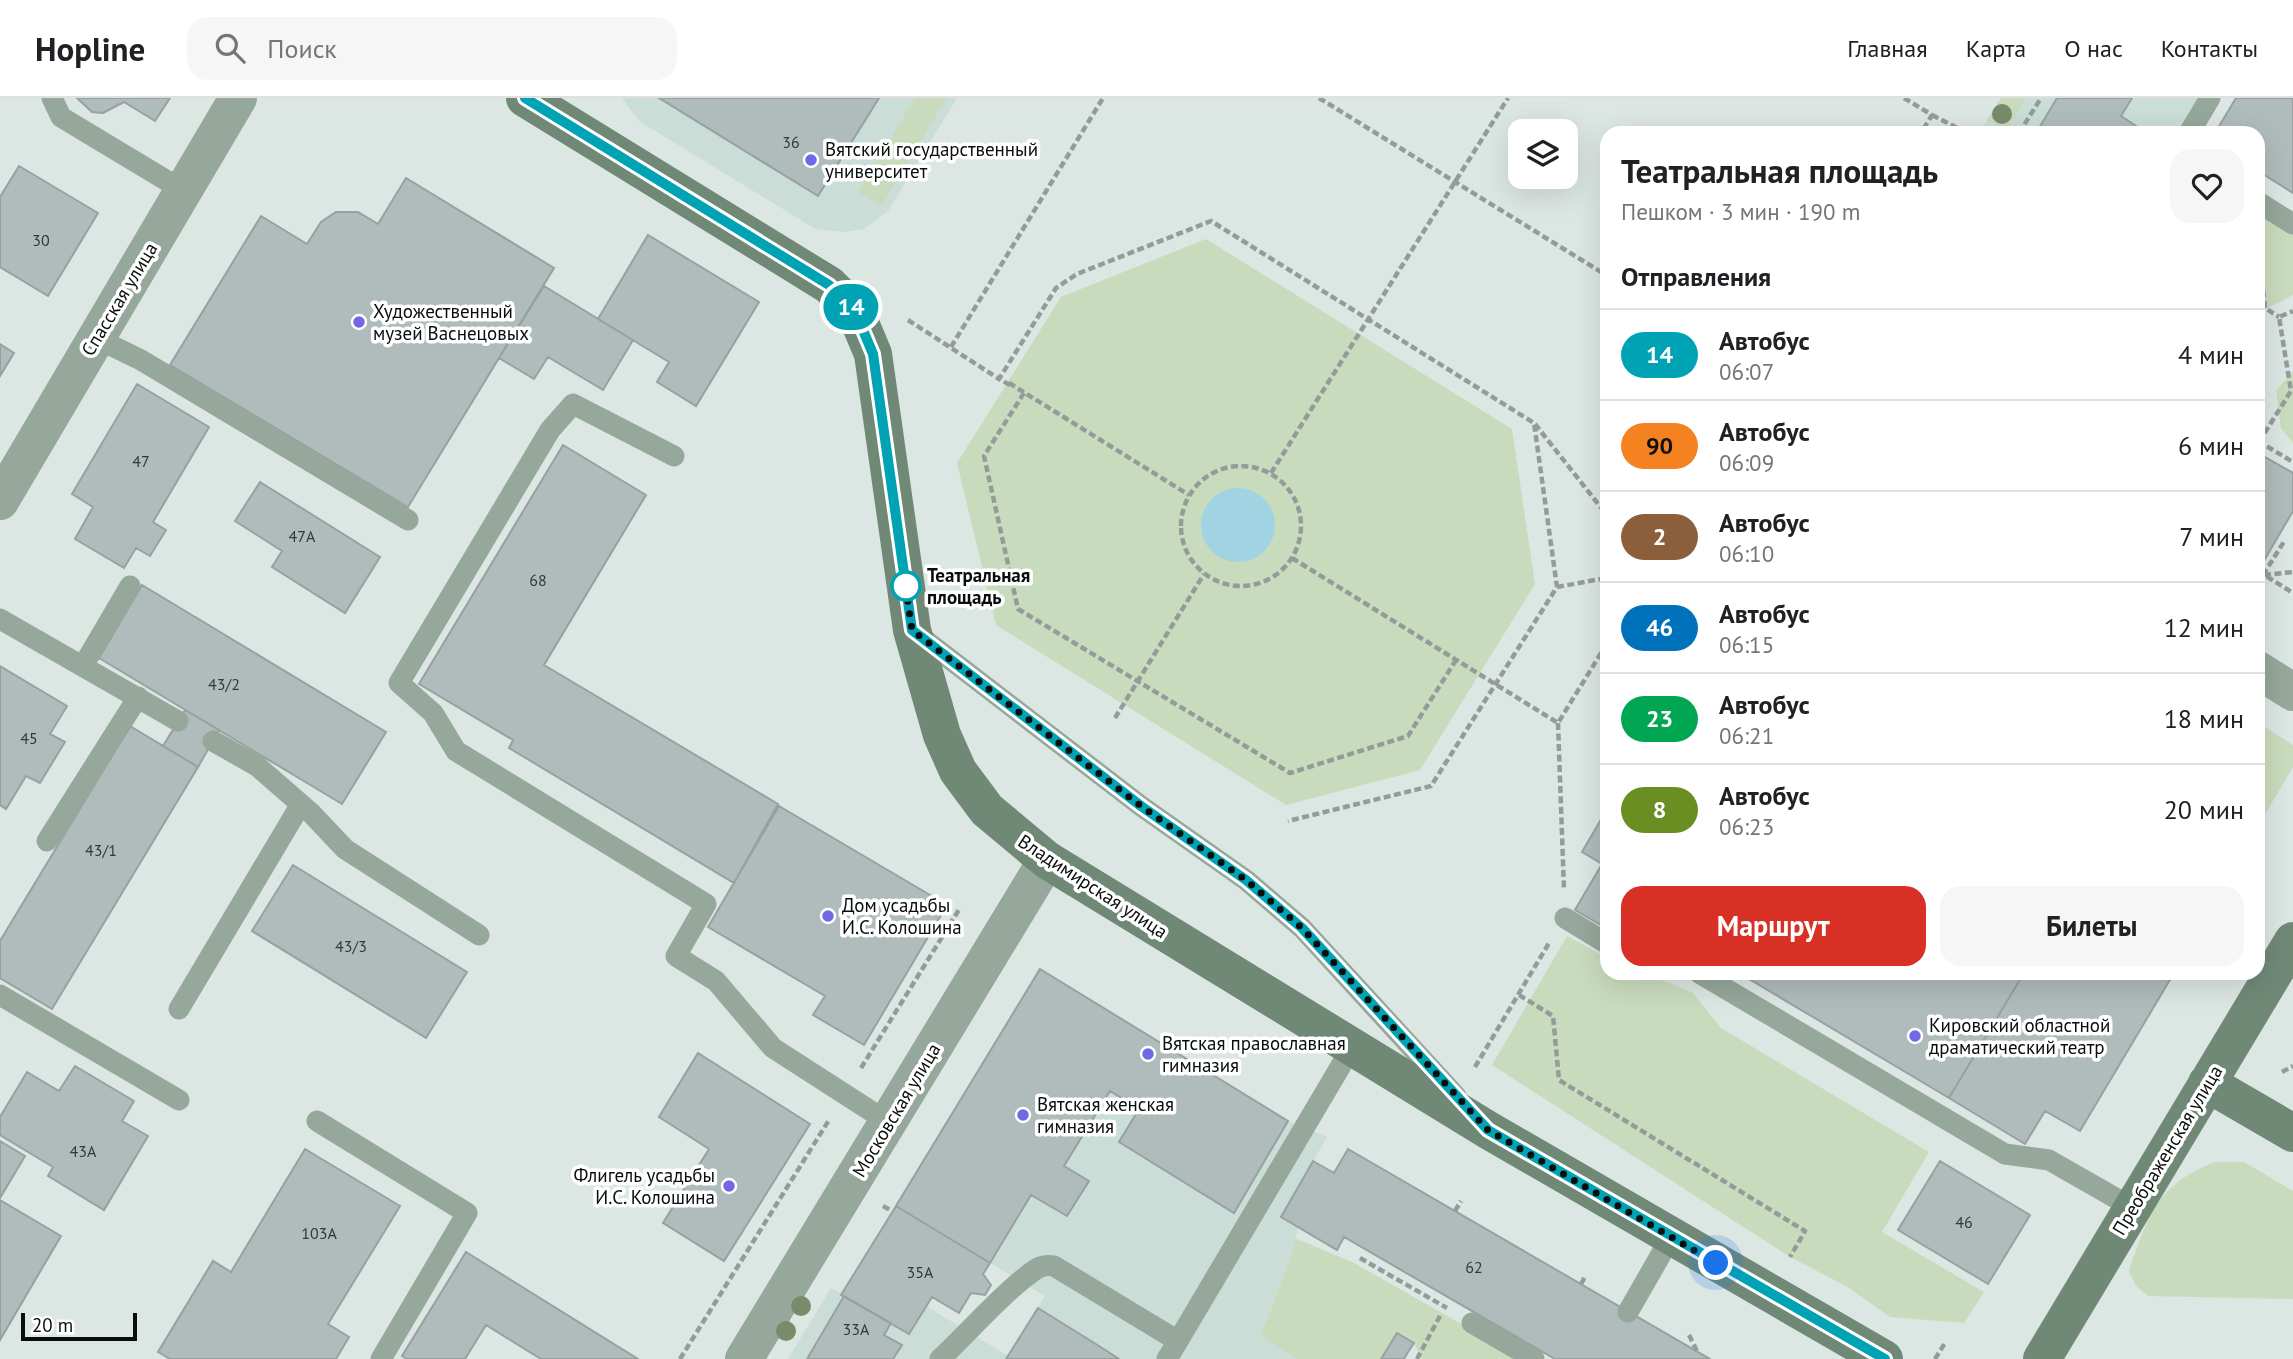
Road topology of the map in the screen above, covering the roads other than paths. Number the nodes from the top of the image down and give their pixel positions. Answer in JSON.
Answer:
{"nodes":[{"id":1,"x":52,"y":98,"type":"edge"},
{"id":2,"x":238,"y":98,"type":"edge"},
{"id":3,"x":525,"y":98,"type":"edge"},
{"id":4,"x":2210,"y":98,"type":"edge"},
{"id":5,"x":2193,"y":126,"type":"edge"},
{"id":6,"x":184,"y":191,"type":"junction"},
{"id":7,"x":2265,"y":206,"type":"edge"},
{"id":8,"x":2293,"y":224,"type":"edge"},
{"id":9,"x":96,"y":338,"type":"junction"},
{"id":10,"x":674,"y":456,"type":"dead end"},
{"id":11,"x":0,"y":501,"type":"edge"},
{"id":12,"x":408,"y":520,"type":"dead end"},
{"id":13,"x":130,"y":586,"type":"dead end"},
{"id":14,"x":0,"y":619,"type":"edge"},
{"id":15,"x":912,"y":630,"type":"junction"},
{"id":16,"x":83,"y":666,"type":"junction"},
{"id":17,"x":2265,"y":674,"type":"edge"},
{"id":18,"x":2293,"y":692,"type":"edge"},
{"id":19,"x":138,"y":697,"type":"junction"},
{"id":20,"x":178,"y":720,"type":"dead end"},
{"id":21,"x":213,"y":741,"type":"dead end"},
{"id":22,"x":301,"y":804,"type":"junction"},
{"id":23,"x":47,"y":841,"type":"dead end"},
{"id":24,"x":1046,"y":860,"type":"junction"},
{"id":25,"x":1564,"y":918,"type":"road end"},
{"id":26,"x":478,"y":935,"type":"dead end"},
{"id":27,"x":1600,"y":939,"type":"edge"},
{"id":28,"x":2293,"y":941,"type":"edge"},
{"id":29,"x":1711,"y":980,"type":"edge"},
{"id":30,"x":0,"y":995,"type":"edge"},
{"id":31,"x":179,"y":1009,"type":"dead end"},
{"id":32,"x":1352,"y":1047,"type":"junction"},
{"id":33,"x":2207,"y":1083,"type":"junction"},
{"id":34,"x":179,"y":1100,"type":"dead end"},
{"id":35,"x":317,"y":1121,"type":"dead end"},
{"id":36,"x":888,"y":1122,"type":"junction"},
{"id":37,"x":1488,"y":1130,"type":"junction"},
{"id":38,"x":2293,"y":1133,"type":"edge"},
{"id":39,"x":2133,"y":1208,"type":"junction"},
{"id":40,"x":1671,"y":1237,"type":"junction"},
{"id":41,"x":1628,"y":1312,"type":"dead end"},
{"id":42,"x":1472,"y":1323,"type":"road end"},
{"id":43,"x":1172,"y":1350,"type":"edge"},
{"id":44,"x":381,"y":1359,"type":"edge"},
{"id":45,"x":744,"y":1359,"type":"edge"},
{"id":46,"x":940,"y":1359,"type":"edge"},
{"id":47,"x":1534,"y":1359,"type":"edge"},
{"id":48,"x":1884,"y":1359,"type":"edge"},
{"id":49,"x":2042,"y":1359,"type":"edge"}],
"edges":[{"from":1,"to":6,"type":"lane"},
{"from":2,"to":6,"type":"street","name":"Спасская улица"},
{"from":3,"to":15,"type":"main road","name":"Владимирская улица"},
{"from":4,"to":5,"type":"lane"},
{"from":6,"to":9,"type":"street","name":"Спасская улица"},
{"from":7,"to":8,"type":"lane"},
{"from":9,"to":11,"type":"street","name":"Спасская улица"},
{"from":9,"to":12,"type":"lane"},
{"from":10,"to":36,"type":"lane"},
{"from":13,"to":16,"type":"lane"},
{"from":14,"to":16,"type":"lane"},
{"from":15,"to":24,"type":"main road","name":"Владимирская улица"},
{"from":15,"to":37,"type":"lane"},
{"from":16,"to":19,"type":"lane"},
{"from":17,"to":18,"type":"street"},
{"from":19,"to":20,"type":"lane"},
{"from":19,"to":23,"type":"lane"},
{"from":21,"to":22,"type":"lane"},
{"from":22,"to":26,"type":"lane"},
{"from":22,"to":31,"type":"lane"},
{"from":24,"to":32,"type":"main road","name":"Владимирская улица"},
{"from":24,"to":36,"type":"street","name":"Московская улица"},
{"from":25,"to":27,"type":"lane"},
{"from":28,"to":33,"type":"main road","name":"Преображенская улица"},
{"from":29,"to":39,"type":"lane"},
{"from":30,"to":34,"type":"lane"},
{"from":32,"to":37,"type":"main road","name":"Владимирская улица"},
{"from":32,"to":43,"type":"lane"},
{"from":33,"to":38,"type":"main road"},
{"from":33,"to":39,"type":"main road","name":"Преображенская улица"},
{"from":35,"to":44,"type":"lane"},
{"from":36,"to":45,"type":"street","name":"Московская улица"},
{"from":37,"to":40,"type":"main road","name":"Владимирская улица"},
{"from":39,"to":49,"type":"main road","name":"Преображенская улица"},
{"from":40,"to":41,"type":"lane"},
{"from":40,"to":48,"type":"main road","name":"Владимирская улица"},
{"from":42,"to":47,"type":"lane"},
{"from":43,"to":46,"type":"lane"}]}
